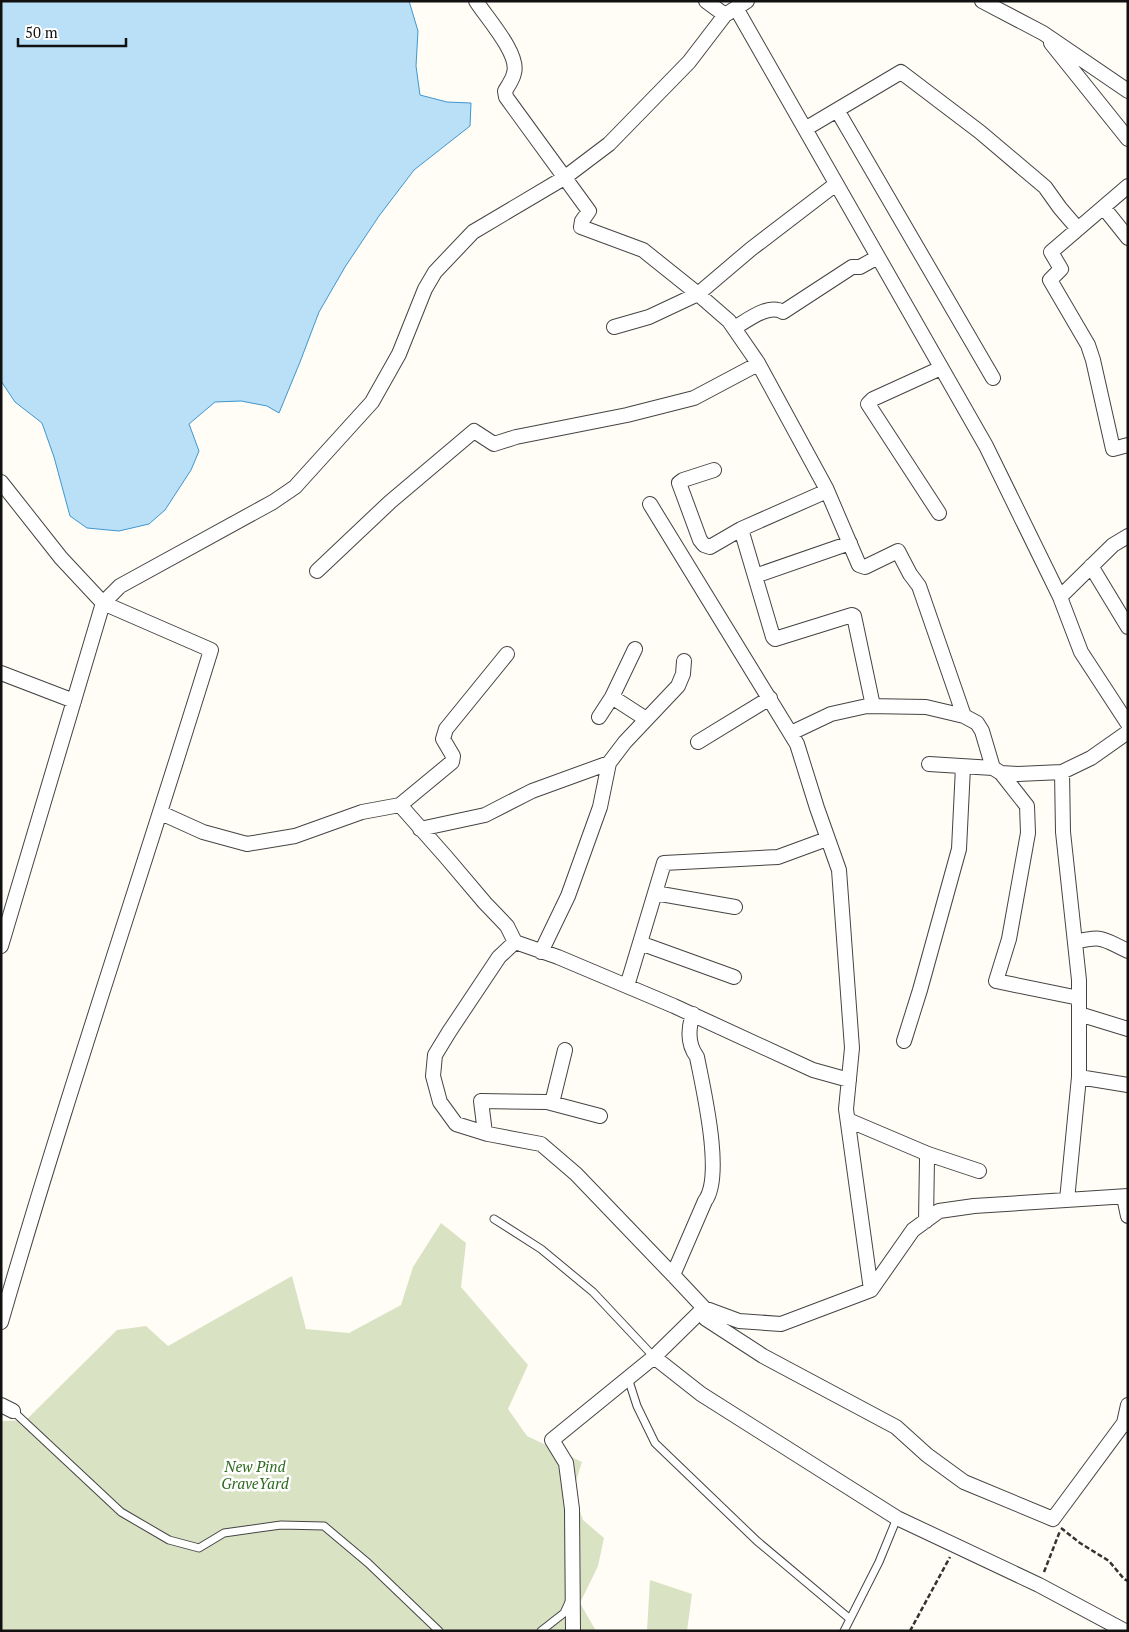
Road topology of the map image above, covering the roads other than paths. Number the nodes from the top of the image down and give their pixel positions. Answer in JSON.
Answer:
{"nodes":[{"id":1,"x":476,"y":1,"type":"edge"},
{"id":2,"x":706,"y":1,"type":"edge"},
{"id":3,"x":982,"y":1,"type":"edge"},
{"id":4,"x":736,"y":8,"type":"edge"},
{"id":5,"x":1043,"y":32,"type":"junction"},
{"id":6,"x":1128,"y":91,"type":"edge"},
{"id":7,"x":837,"y":110,"type":"junction"},
{"id":8,"x":805,"y":129,"type":"junction"},
{"id":9,"x":1128,"y":138,"type":"edge"},
{"id":10,"x":564,"y":178,"type":"junction"},
{"id":11,"x":836,"y":184,"type":"junction"},
{"id":12,"x":1128,"y":186,"type":"edge"},
{"id":13,"x":1104,"y":208,"type":"junction"},
{"id":14,"x":1078,"y":229,"type":"junction"},
{"id":15,"x":1128,"y":238,"type":"edge"},
{"id":16,"x":878,"y":258,"type":"junction"},
{"id":17,"x":698,"y":294,"type":"junction"},
{"id":18,"x":614,"y":326,"type":"dead end"},
{"id":19,"x":734,"y":328,"type":"junction"},
{"id":20,"x":758,"y":364,"type":"junction"},
{"id":21,"x":941,"y":368,"type":"junction"},
{"id":22,"x":993,"y":378,"type":"dead end"},
{"id":23,"x":1128,"y":445,"type":"edge"},
{"id":24,"x":714,"y":470,"type":"dead end"},
{"id":25,"x":1,"y":482,"type":"edge"},
{"id":26,"x":827,"y":491,"type":"junction"},
{"id":27,"x":650,"y":504,"type":"dead end"},
{"id":28,"x":939,"y":513,"type":"dead end"},
{"id":29,"x":741,"y":529,"type":"junction"},
{"id":30,"x":1128,"y":536,"type":"edge"},
{"id":31,"x":850,"y":543,"type":"junction"},
{"id":32,"x":1091,"y":566,"type":"junction"},
{"id":33,"x":317,"y":571,"type":"dead end"},
{"id":34,"x":755,"y":576,"type":"junction"},
{"id":35,"x":1060,"y":596,"type":"junction"},
{"id":36,"x":103,"y":603,"type":"junction"},
{"id":37,"x":1128,"y":627,"type":"edge"},
{"id":38,"x":635,"y":649,"type":"dead end"},
{"id":39,"x":507,"y":654,"type":"dead end"},
{"id":40,"x":684,"y":661,"type":"dead end"},
{"id":41,"x":1,"y":673,"type":"edge"},
{"id":42,"x":612,"y":697,"type":"junction"},
{"id":43,"x":770,"y":698,"type":"junction"},
{"id":44,"x":74,"y":701,"type":"junction"},
{"id":45,"x":873,"y":706,"type":"junction"},
{"id":46,"x":964,"y":716,"type":"junction"},
{"id":47,"x":599,"y":717,"type":"dead end"},
{"id":48,"x":646,"y":719,"type":"junction"},
{"id":49,"x":1128,"y":724,"type":"edge"},
{"id":50,"x":1128,"y":732,"type":"edge"},
{"id":51,"x":791,"y":733,"type":"junction"},
{"id":52,"x":698,"y":742,"type":"dead end"},
{"id":53,"x":609,"y":763,"type":"junction"},
{"id":54,"x":929,"y":764,"type":"dead end"},
{"id":55,"x":963,"y":767,"type":"junction"},
{"id":56,"x":997,"y":771,"type":"junction"},
{"id":57,"x":1062,"y":772,"type":"junction"},
{"id":58,"x":400,"y":806,"type":"junction"},
{"id":59,"x":161,"y":813,"type":"junction"},
{"id":60,"x":420,"y":829,"type":"junction"},
{"id":61,"x":828,"y":839,"type":"junction"},
{"id":62,"x":655,"y":893,"type":"junction"},
{"id":63,"x":735,"y":907,"type":"dead end"},
{"id":64,"x":515,"y":942,"type":"junction"},
{"id":65,"x":1075,"y":942,"type":"junction"},
{"id":66,"x":640,"y":943,"type":"junction"},
{"id":67,"x":1,"y":946,"type":"edge"},
{"id":68,"x":1128,"y":951,"type":"edge"},
{"id":69,"x":540,"y":952,"type":"junction"},
{"id":70,"x":734,"y":977,"type":"dead end"},
{"id":71,"x":627,"y":986,"type":"junction"},
{"id":72,"x":1079,"y":998,"type":"junction"},
{"id":73,"x":693,"y":1014,"type":"junction"},
{"id":74,"x":1079,"y":1014,"type":"junction"},
{"id":75,"x":1128,"y":1029,"type":"edge"},
{"id":76,"x":904,"y":1041,"type":"dead end"},
{"id":77,"x":565,"y":1050,"type":"dead end"},
{"id":78,"x":1078,"y":1077,"type":"junction"},
{"id":79,"x":849,"y":1080,"type":"junction"},
{"id":80,"x":1128,"y":1085,"type":"edge"},
{"id":81,"x":552,"y":1103,"type":"junction"},
{"id":82,"x":600,"y":1116,"type":"dead end"},
{"id":83,"x":848,"y":1120,"type":"junction"},
{"id":84,"x":485,"y":1133,"type":"junction"},
{"id":85,"x":928,"y":1154,"type":"junction"},
{"id":86,"x":979,"y":1171,"type":"dead end"},
{"id":87,"x":1126,"y":1197,"type":"edge"},
{"id":88,"x":1067,"y":1200,"type":"junction"},
{"id":89,"x":1128,"y":1216,"type":"edge"},
{"id":90,"x":494,"y":1219,"type":"dead end"},
{"id":91,"x":926,"y":1221,"type":"junction"},
{"id":92,"x":673,"y":1275,"type":"junction"},
{"id":93,"x":872,"y":1290,"type":"junction"},
{"id":94,"x":704,"y":1308,"type":"junction"},
{"id":95,"x":1,"y":1322,"type":"edge"},
{"id":96,"x":654,"y":1357,"type":"junction"},
{"id":97,"x":628,"y":1378,"type":"junction"},
{"id":98,"x":1128,"y":1405,"type":"edge"},
{"id":99,"x":7,"y":1408,"type":"edge"},
{"id":100,"x":1126,"y":1424,"type":"edge"},
{"id":101,"x":897,"y":1518,"type":"junction"},
{"id":102,"x":573,"y":1595,"type":"junction"},
{"id":103,"x":850,"y":1619,"type":"junction"},
{"id":104,"x":439,"y":1631,"type":"edge"},
{"id":105,"x":541,"y":1631,"type":"edge"},
{"id":106,"x":573,"y":1631,"type":"edge"},
{"id":107,"x":844,"y":1631,"type":"edge"},
{"id":108,"x":1125,"y":1631,"type":"edge"}],
"edges":[{"from":1,"to":10,"type":"street"},
{"from":2,"to":4,"type":"street"},
{"from":3,"to":5,"type":"street"},
{"from":4,"to":8,"type":"street"},
{"from":4,"to":10,"type":"street"},
{"from":5,"to":6,"type":"street"},
{"from":5,"to":9,"type":"street"},
{"from":7,"to":8,"type":"street"},
{"from":7,"to":14,"type":"street"},
{"from":7,"to":22,"type":"street"},
{"from":8,"to":11,"type":"street"},
{"from":10,"to":17,"type":"street"},
{"from":10,"to":36,"type":"street"},
{"from":11,"to":16,"type":"street"},
{"from":11,"to":17,"type":"street"},
{"from":12,"to":13,"type":"street"},
{"from":13,"to":14,"type":"street"},
{"from":13,"to":15,"type":"street"},
{"from":14,"to":23,"type":"street"},
{"from":16,"to":19,"type":"street"},
{"from":16,"to":21,"type":"street"},
{"from":17,"to":18,"type":"street"},
{"from":17,"to":19,"type":"street"},
{"from":19,"to":20,"type":"street"},
{"from":20,"to":26,"type":"street"},
{"from":20,"to":33,"type":"street"},
{"from":21,"to":28,"type":"street"},
{"from":21,"to":35,"type":"street"},
{"from":24,"to":29,"type":"street"},
{"from":25,"to":36,"type":"street"},
{"from":26,"to":29,"type":"street"},
{"from":26,"to":31,"type":"street"},
{"from":27,"to":43,"type":"street"},
{"from":29,"to":34,"type":"street"},
{"from":30,"to":32,"type":"street"},
{"from":31,"to":34,"type":"street"},
{"from":31,"to":46,"type":"street"},
{"from":32,"to":35,"type":"street"},
{"from":32,"to":37,"type":"street"},
{"from":34,"to":45,"type":"street"},
{"from":35,"to":49,"type":"street"},
{"from":36,"to":44,"type":"street"},
{"from":36,"to":59,"type":"street"},
{"from":38,"to":42,"type":"street"},
{"from":39,"to":58,"type":"street"},
{"from":40,"to":48,"type":"street"},
{"from":41,"to":44,"type":"street"},
{"from":42,"to":47,"type":"street"},
{"from":42,"to":48,"type":"street"},
{"from":43,"to":51,"type":"street"},
{"from":43,"to":52,"type":"street"},
{"from":44,"to":67,"type":"street"},
{"from":45,"to":46,"type":"street"},
{"from":45,"to":51,"type":"street"},
{"from":46,"to":56,"type":"street"},
{"from":48,"to":53,"type":"street"},
{"from":50,"to":57,"type":"street"},
{"from":51,"to":61,"type":"street"},
{"from":53,"to":60,"type":"street"},
{"from":53,"to":69,"type":"street"},
{"from":54,"to":55,"type":"street"},
{"from":55,"to":56,"type":"street"},
{"from":55,"to":76,"type":"street"},
{"from":56,"to":57,"type":"street"},
{"from":56,"to":72,"type":"street"},
{"from":57,"to":65,"type":"street"},
{"from":58,"to":59,"type":"street"},
{"from":58,"to":60,"type":"street"},
{"from":59,"to":95,"type":"street"},
{"from":60,"to":64,"type":"street"},
{"from":61,"to":62,"type":"street"},
{"from":61,"to":79,"type":"street"},
{"from":62,"to":63,"type":"street"},
{"from":62,"to":66,"type":"street"},
{"from":64,"to":69,"type":"street"},
{"from":64,"to":84,"type":"street"},
{"from":65,"to":68,"type":"street"},
{"from":65,"to":72,"type":"street"},
{"from":66,"to":70,"type":"street"},
{"from":66,"to":71,"type":"street"},
{"from":69,"to":71,"type":"street"},
{"from":71,"to":73,"type":"street"},
{"from":72,"to":74,"type":"street"},
{"from":73,"to":79,"type":"street"},
{"from":73,"to":92,"type":"street"},
{"from":74,"to":75,"type":"street"},
{"from":74,"to":78,"type":"street"},
{"from":77,"to":81,"type":"street"},
{"from":78,"to":80,"type":"street"},
{"from":78,"to":88,"type":"street"},
{"from":79,"to":83,"type":"street"},
{"from":81,"to":82,"type":"street"},
{"from":81,"to":84,"type":"street"},
{"from":83,"to":85,"type":"street"},
{"from":83,"to":93,"type":"street"},
{"from":84,"to":92,"type":"street"},
{"from":85,"to":86,"type":"street"},
{"from":85,"to":91,"type":"street"},
{"from":87,"to":88,"type":"street"},
{"from":87,"to":89,"type":"street"},
{"from":88,"to":91,"type":"street"},
{"from":90,"to":96,"type":"lane"},
{"from":91,"to":93,"type":"street"},
{"from":92,"to":94,"type":"street"},
{"from":93,"to":94,"type":"street"},
{"from":94,"to":96,"type":"street"},
{"from":94,"to":100,"type":"street"},
{"from":96,"to":97,"type":"street"},
{"from":96,"to":101,"type":"street"},
{"from":97,"to":102,"type":"street"},
{"from":97,"to":103,"type":"lane"},
{"from":98,"to":100,"type":"street"},
{"from":99,"to":104,"type":"lane"},
{"from":101,"to":103,"type":"lane"},
{"from":101,"to":108,"type":"street"},
{"from":102,"to":105,"type":"lane"},
{"from":102,"to":106,"type":"street"},
{"from":103,"to":107,"type":"lane"}]}
